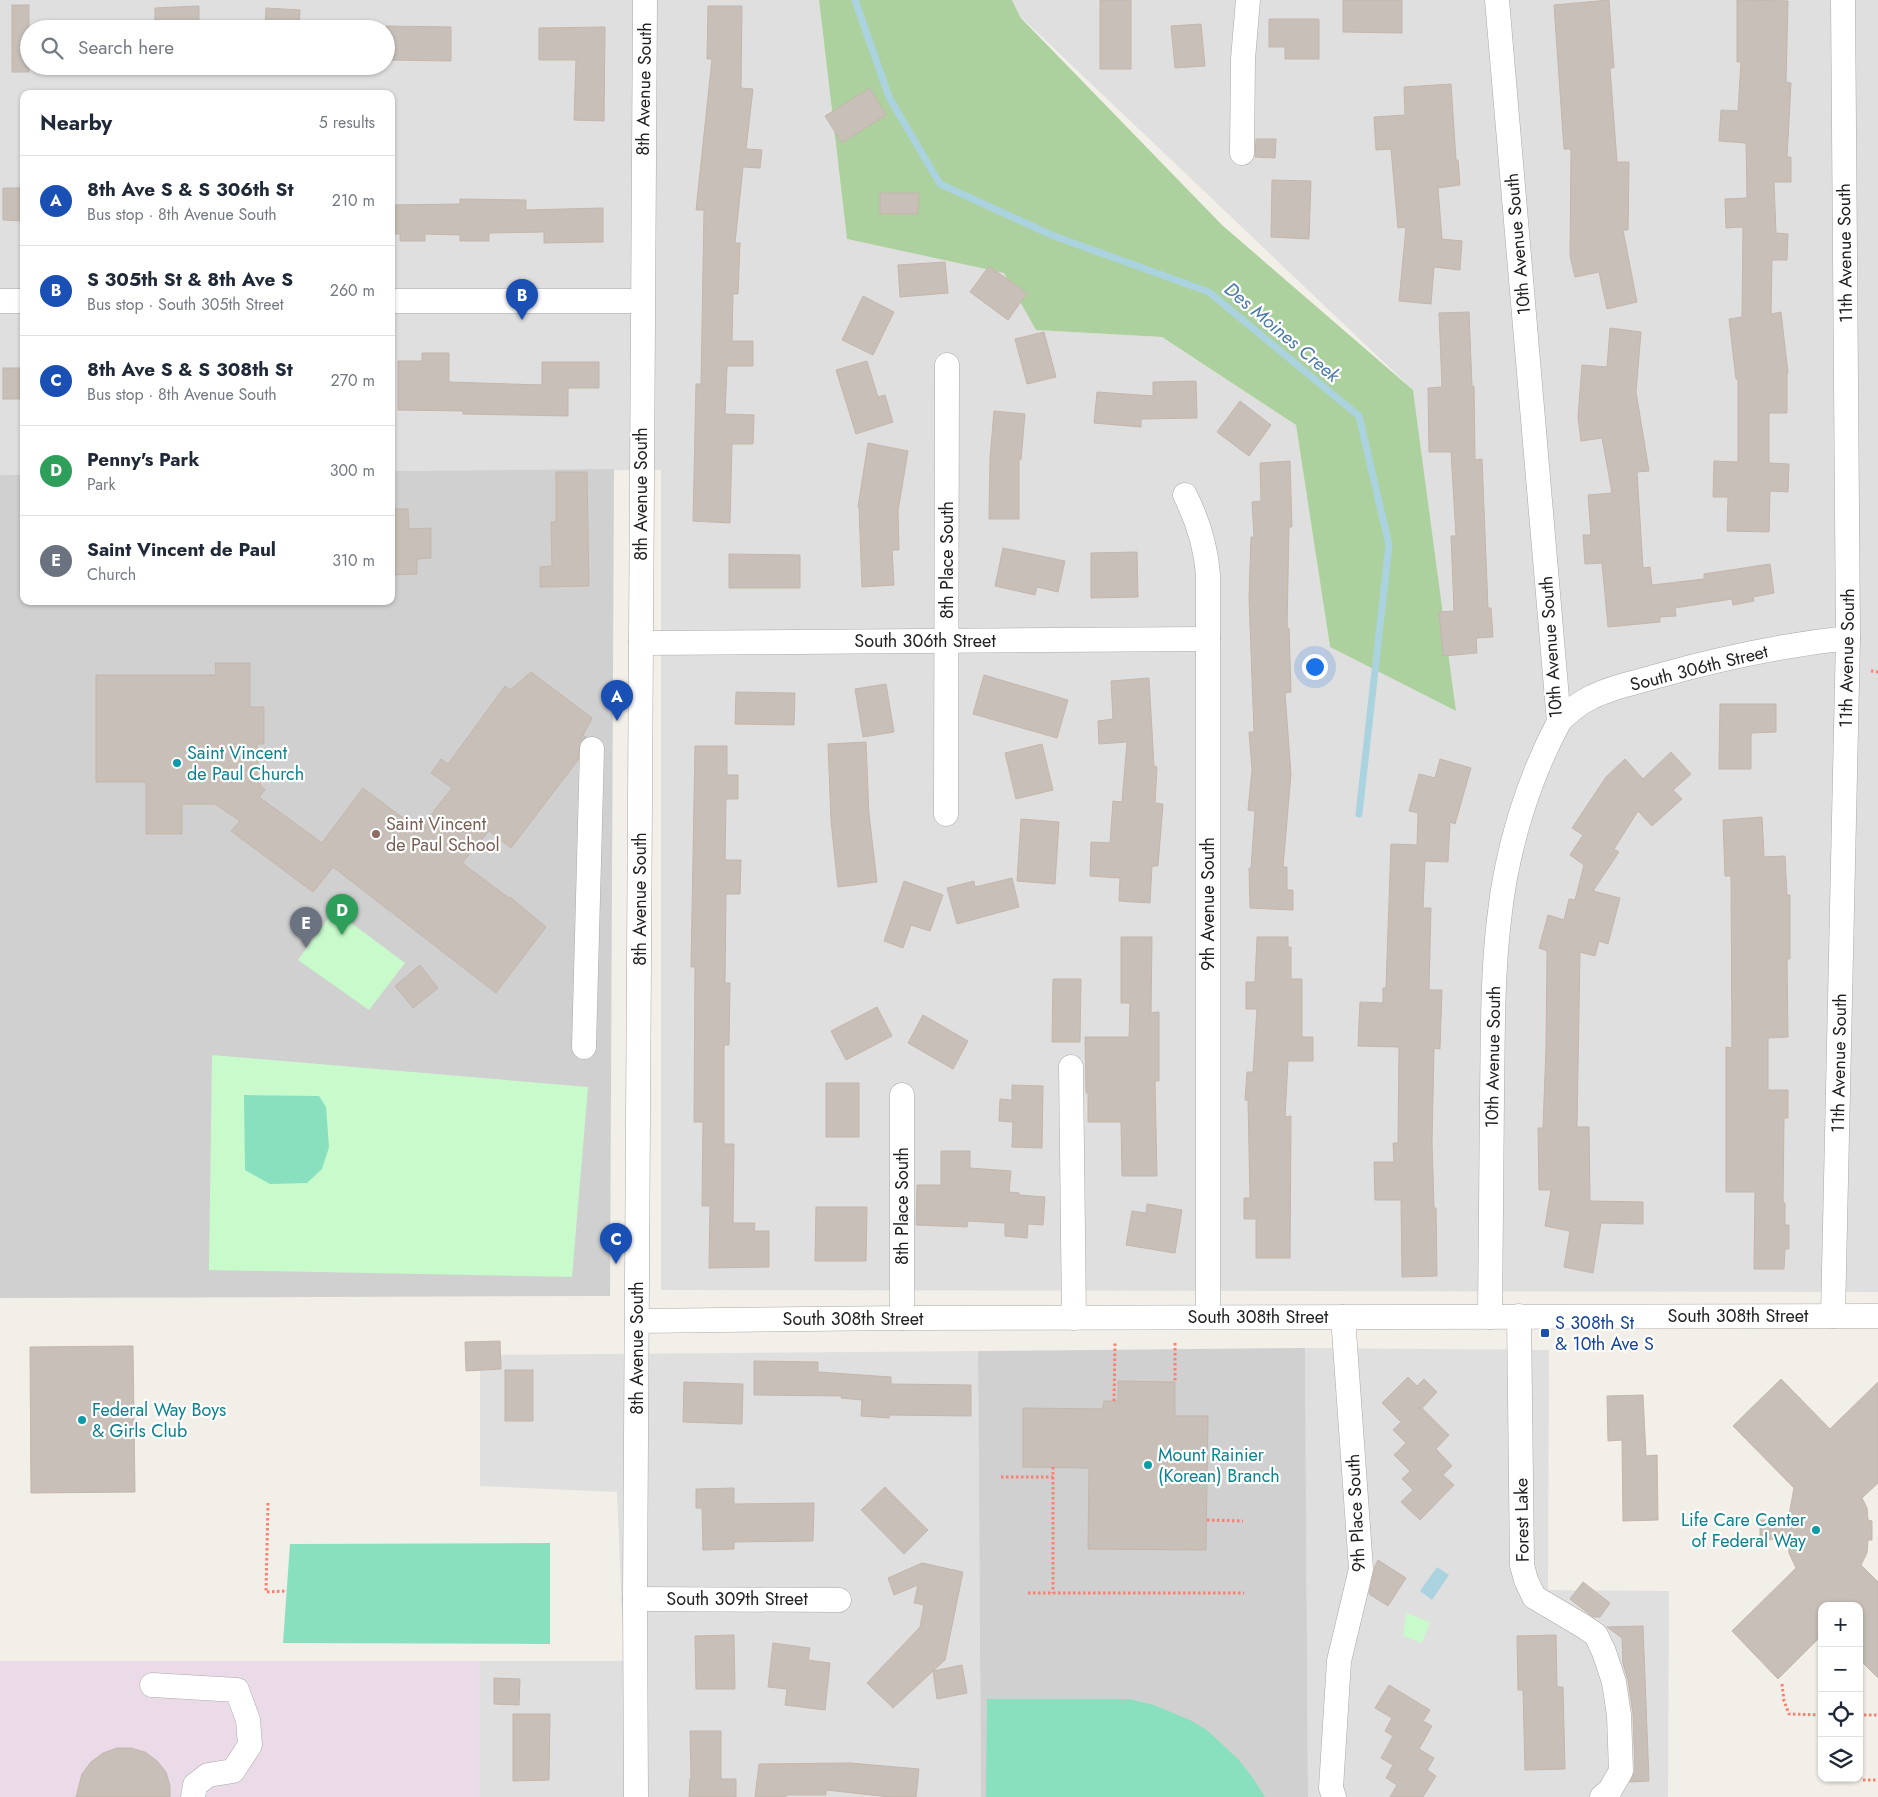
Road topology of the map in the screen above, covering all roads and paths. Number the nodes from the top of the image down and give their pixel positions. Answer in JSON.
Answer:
{"nodes":[{"id":1,"x":645,"y":0,"type":"edge"},
{"id":2,"x":1248,"y":0,"type":"edge"},
{"id":3,"x":1497,"y":0,"type":"edge"},
{"id":4,"x":1843,"y":0,"type":"edge"},
{"id":5,"x":1242,"y":153,"type":"dead end"},
{"id":6,"x":0,"y":301,"type":"edge"},
{"id":7,"x":20,"y":301,"type":"edge"},
{"id":8,"x":395,"y":301,"type":"edge"},
{"id":9,"x":642,"y":301,"type":"junction"},
{"id":10,"x":947,"y":365,"type":"dead end"},
{"id":11,"x":1184,"y":495,"type":"dead end"},
{"id":12,"x":1848,"y":638,"type":"junction"},
{"id":13,"x":1208,"y":639,"type":"junction"},
{"id":14,"x":947,"y":641,"type":"junction"},
{"id":15,"x":641,"y":643,"type":"junction"},
{"id":16,"x":1559,"y":722,"type":"junction"},
{"id":17,"x":592,"y":749,"type":"dead end"},
{"id":18,"x":946,"y":814,"type":"dead end"},
{"id":19,"x":584,"y":1048,"type":"dead end"},
{"id":20,"x":1071,"y":1067,"type":"dead end"},
{"id":21,"x":902,"y":1094,"type":"dead end"},
{"id":22,"x":1519,"y":1316,"type":"junction"},
{"id":23,"x":1833,"y":1316,"type":"junction"},
{"id":24,"x":1878,"y":1316,"type":"edge"},
{"id":25,"x":1208,"y":1317,"type":"junction"},
{"id":26,"x":1343,"y":1317,"type":"junction"},
{"id":27,"x":1490,"y":1317,"type":"junction"},
{"id":28,"x":902,"y":1318,"type":"junction"},
{"id":29,"x":1074,"y":1318,"type":"junction"},
{"id":30,"x":638,"y":1321,"type":"junction"},
{"id":31,"x":1115,"y":1344,"type":"dead end"},
{"id":32,"x":1175,"y":1344,"type":"dead end"},
{"id":33,"x":1175,"y":1382,"type":"dead end"},
{"id":34,"x":1114,"y":1401,"type":"dead end"},
{"id":35,"x":1053,"y":1467,"type":"dead end"},
{"id":36,"x":1002,"y":1477,"type":"dead end"},
{"id":37,"x":1053,"y":1477,"type":"junction"},
{"id":38,"x":268,"y":1503,"type":"dead end"},
{"id":39,"x":1207,"y":1520,"type":"dead end"},
{"id":40,"x":1243,"y":1521,"type":"dead end"},
{"id":41,"x":286,"y":1591,"type":"dead end"},
{"id":42,"x":1028,"y":1593,"type":"dead end"},
{"id":43,"x":1054,"y":1593,"type":"junction"},
{"id":44,"x":1244,"y":1593,"type":"dead end"},
{"id":45,"x":635,"y":1599,"type":"junction"},
{"id":46,"x":839,"y":1600,"type":"dead end"},
{"id":47,"x":1782,"y":1684,"type":"dead end"},
{"id":48,"x":152,"y":1685,"type":"dead end"},
{"id":49,"x":1818,"y":1715,"type":"edge"},
{"id":50,"x":1863,"y":1715,"type":"edge"},
{"id":51,"x":1878,"y":1716,"type":"edge"},
{"id":52,"x":1863,"y":1780,"type":"edge"},
{"id":53,"x":1878,"y":1780,"type":"edge"},
{"id":54,"x":192,"y":1797,"type":"edge"},
{"id":55,"x":636,"y":1797,"type":"edge"},
{"id":56,"x":1334,"y":1797,"type":"edge"},
{"id":57,"x":1602,"y":1797,"type":"edge"}],
"edges":[{"from":1,"to":9,"type":"street","name":"8th Avenue South"},
{"from":2,"to":5,"type":"street"},
{"from":3,"to":16,"type":"street","name":"10th Avenue South"},
{"from":4,"to":12,"type":"street","name":"11th Avenue South"},
{"from":6,"to":7,"type":"street"},
{"from":8,"to":9,"type":"street"},
{"from":9,"to":15,"type":"street","name":"8th Avenue South"},
{"from":10,"to":14,"type":"street","name":"8th Place South"},
{"from":11,"to":13,"type":"street","name":"9th Avenue South"},
{"from":12,"to":16,"type":"street","name":"South 306th Street"},
{"from":12,"to":23,"type":"street","name":"11th Avenue South"},
{"from":13,"to":14,"type":"street","name":"South 306th Street"},
{"from":13,"to":25,"type":"street","name":"9th Avenue South"},
{"from":14,"to":15,"type":"street","name":"South 306th Street"},
{"from":14,"to":18,"type":"street","name":"8th Place South"},
{"from":15,"to":30,"type":"street","name":"8th Avenue South"},
{"from":16,"to":27,"type":"street","name":"10th Avenue South"},
{"from":17,"to":19,"type":"street"},
{"from":20,"to":29,"type":"street"},
{"from":21,"to":28,"type":"street","name":"8th Place South"},
{"from":22,"to":23,"type":"street","name":"South 308th Street"},
{"from":22,"to":27,"type":"street","name":"South 308th Street"},
{"from":22,"to":57,"type":"street","name":"Forest Lake"},
{"from":23,"to":24,"type":"street","name":"South 308th Street"},
{"from":25,"to":26,"type":"street","name":"South 308th Street"},
{"from":25,"to":29,"type":"street","name":"South 308th Street"},
{"from":26,"to":27,"type":"street","name":"South 308th Street"},
{"from":26,"to":56,"type":"street","name":"9th Place South"},
{"from":28,"to":29,"type":"street","name":"South 308th Street"},
{"from":28,"to":30,"type":"street","name":"South 308th Street"},
{"from":30,"to":45,"type":"street","name":"8th Avenue South"},
{"from":31,"to":34,"type":"path"},
{"from":32,"to":33,"type":"path"},
{"from":35,"to":37,"type":"path"},
{"from":36,"to":37,"type":"path"},
{"from":37,"to":43,"type":"path"},
{"from":38,"to":41,"type":"path"},
{"from":39,"to":40,"type":"path"},
{"from":42,"to":43,"type":"path"},
{"from":43,"to":44,"type":"path"},
{"from":45,"to":46,"type":"street","name":"South 309th Street"},
{"from":45,"to":55,"type":"street","name":"8th Avenue South"},
{"from":47,"to":49,"type":"path"},
{"from":48,"to":54,"type":"street"},
{"from":50,"to":51,"type":"path"},
{"from":52,"to":53,"type":"path"}]}
